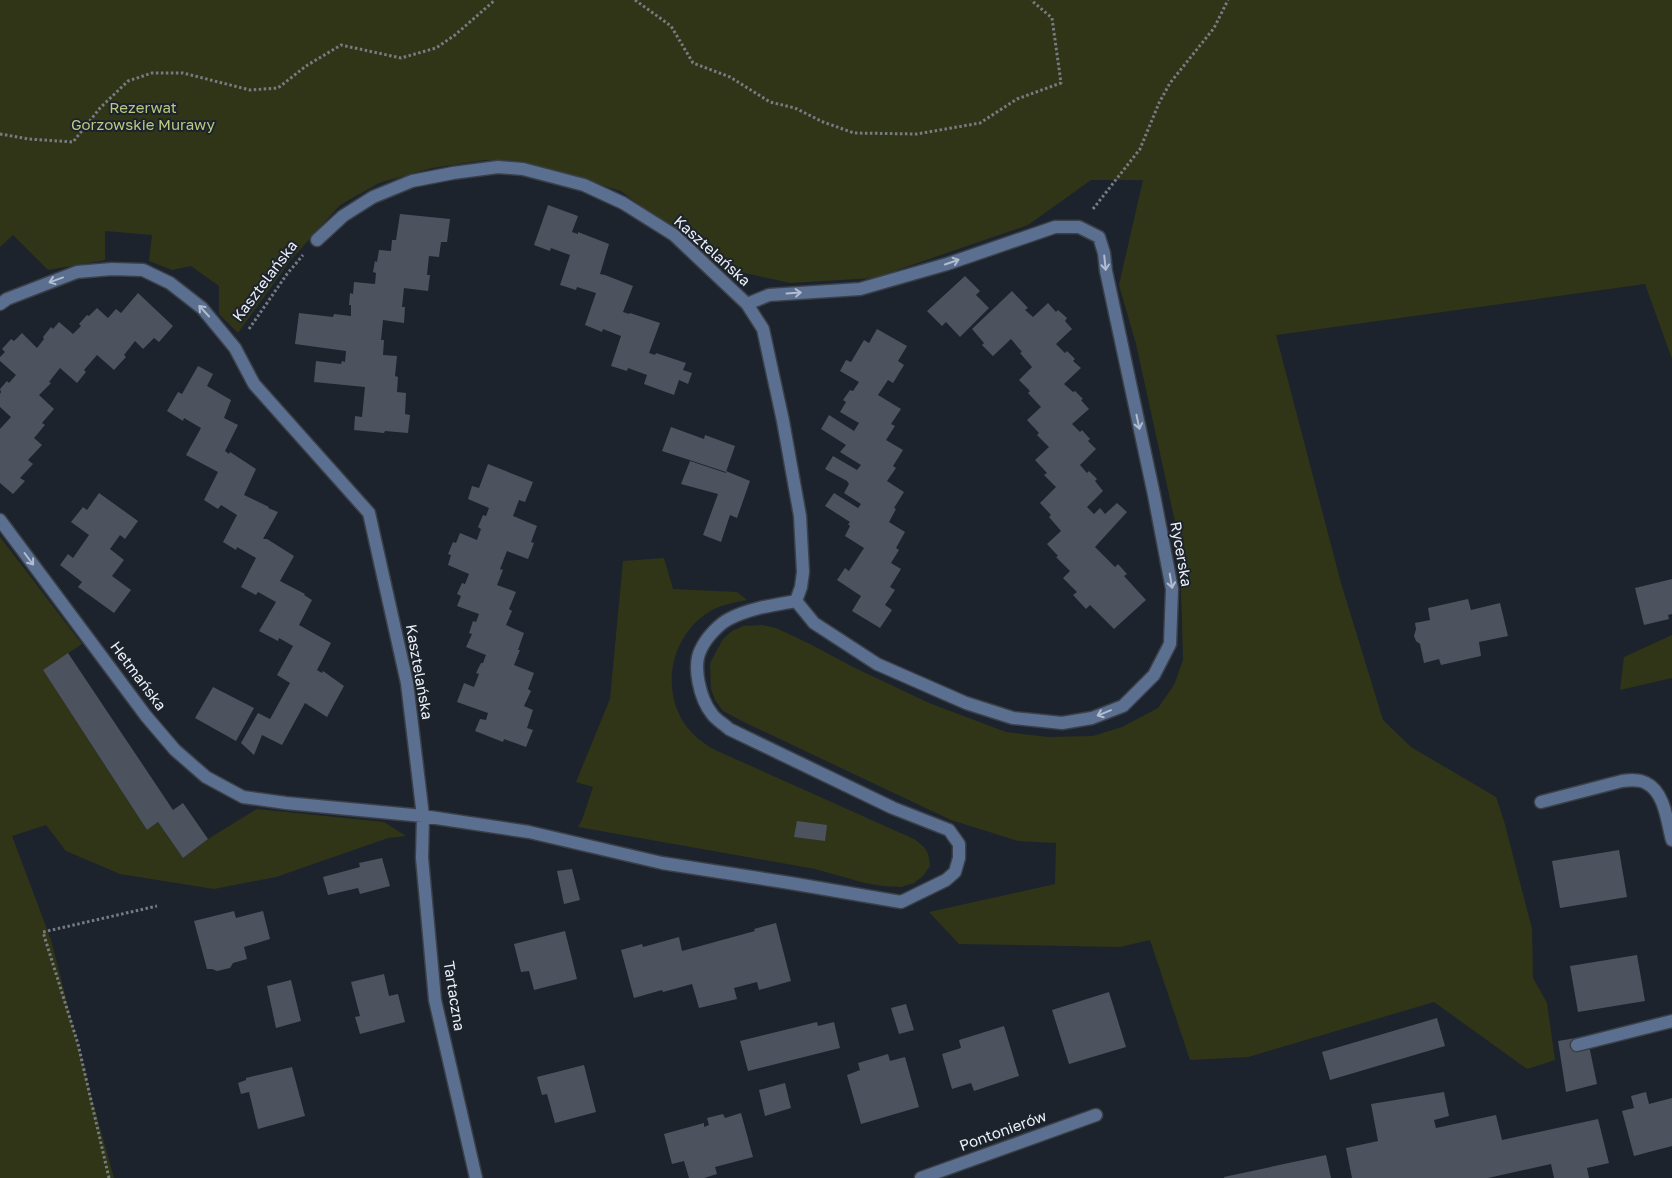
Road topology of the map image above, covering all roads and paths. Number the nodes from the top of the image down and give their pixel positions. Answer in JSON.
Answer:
{"nodes":[{"id":1,"x":495,"y":0,"type":"edge"},
{"id":2,"x":635,"y":0,"type":"edge"},
{"id":3,"x":1031,"y":0,"type":"edge"},
{"id":4,"x":1228,"y":0,"type":"edge"},
{"id":5,"x":0,"y":134,"type":"edge"},
{"id":6,"x":1079,"y":227,"type":"junction"},
{"id":7,"x":317,"y":240,"type":"joint"},
{"id":8,"x":0,"y":304,"type":"edge"},
{"id":9,"x":747,"y":304,"type":"junction"},
{"id":10,"x":235,"y":348,"type":"junction"},
{"id":11,"x":0,"y":520,"type":"edge"},
{"id":12,"x":796,"y":601,"type":"junction"},
{"id":13,"x":1542,"y":802,"type":"dead end"},
{"id":14,"x":423,"y":816,"type":"junction"},
{"id":15,"x":1672,"y":840,"type":"edge"},
{"id":16,"x":156,"y":906,"type":"dead end"},
{"id":17,"x":1672,"y":1021,"type":"edge"},
{"id":18,"x":1576,"y":1045,"type":"dead end"},
{"id":19,"x":1096,"y":1115,"type":"dead end"},
{"id":20,"x":109,"y":1178,"type":"edge"},
{"id":21,"x":476,"y":1178,"type":"edge"},
{"id":22,"x":921,"y":1178,"type":"edge"}],
"edges":[{"from":1,"to":5,"type":"path"},
{"from":2,"to":3,"type":"path"},
{"from":4,"to":6,"type":"path"},
{"from":9,"to":6,"type":"street","one_way":true},
{"from":6,"to":12,"type":"street","name":"Rycerska","one_way":true},
{"from":7,"to":9,"type":"street","name":"Kasztelańska"},
{"from":7,"to":10,"type":"path","name":"Kasztelańska"},
{"from":10,"to":8,"type":"street","one_way":true},
{"from":9,"to":12,"type":"street","name":"Kasztelańska"},
{"from":10,"to":14,"type":"street","name":"Kasztelańska"},
{"from":11,"to":14,"type":"street","name":"Hetmańska","one_way":true},
{"from":12,"to":14,"type":"street","name":"Hetmańska"},
{"from":13,"to":15,"type":"street"},
{"from":14,"to":21,"type":"street","name":"Tartaczna"},
{"from":16,"to":20,"type":"path"},
{"from":17,"to":18,"type":"street"},
{"from":19,"to":22,"type":"street","name":"Pontonierów"}]}
